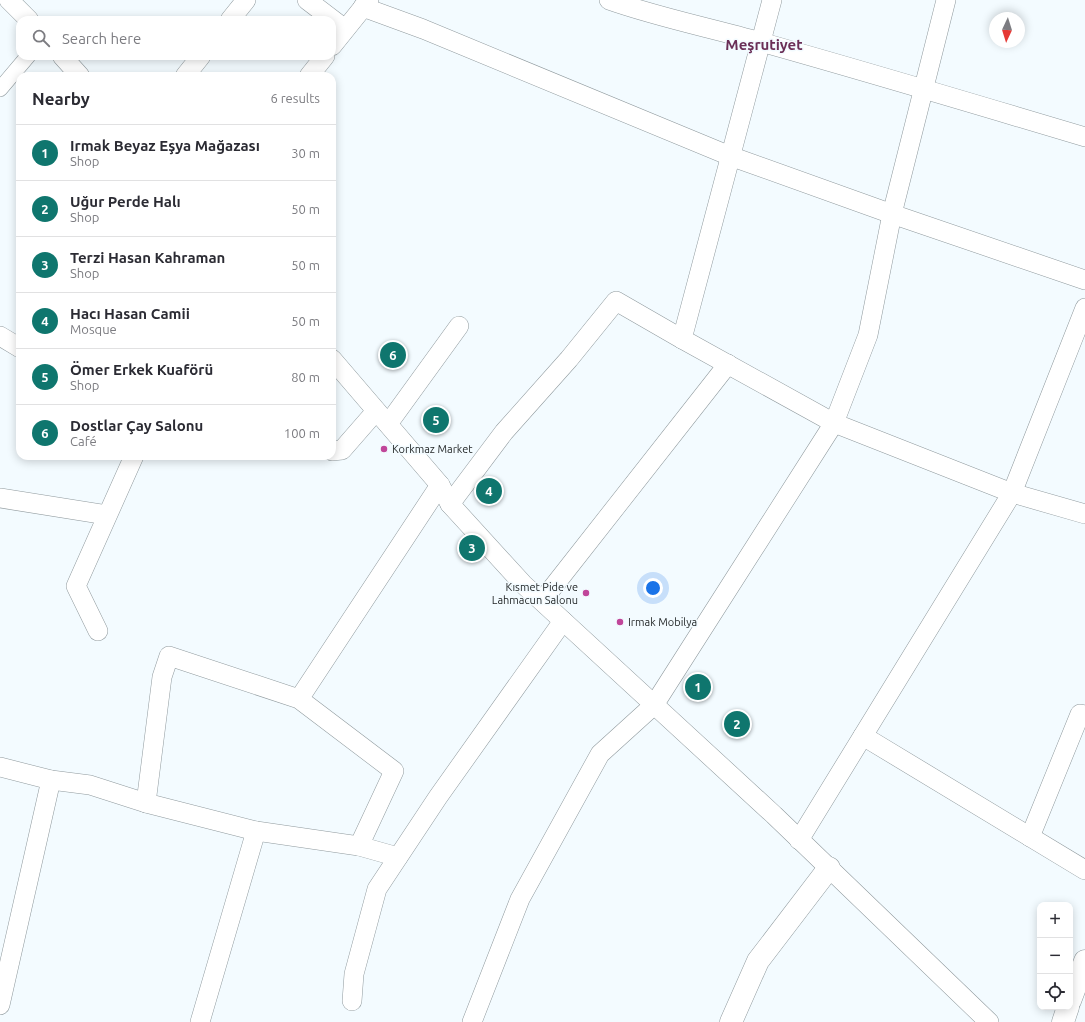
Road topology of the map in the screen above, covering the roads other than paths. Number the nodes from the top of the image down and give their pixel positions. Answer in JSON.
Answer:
{"nodes":[{"id":1,"x":9,"y":0,"type":"edge"},
{"id":2,"x":246,"y":0,"type":"edge"},
{"id":3,"x":307,"y":0,"type":"edge"},
{"id":4,"x":609,"y":0,"type":"edge"},
{"id":5,"x":772,"y":0,"type":"edge"},
{"id":6,"x":946,"y":0,"type":"edge"},
{"id":7,"x":366,"y":4,"type":"edge"},
{"id":8,"x":24,"y":16,"type":"edge"},
{"id":9,"x":233,"y":16,"type":"edge"},
{"id":10,"x":329,"y":16,"type":"edge"},
{"id":11,"x":336,"y":22,"type":"edge"},
{"id":12,"x":346,"y":29,"type":"junction"},
{"id":13,"x":336,"y":41,"type":"edge"},
{"id":14,"x":761,"y":42,"type":"junction"},
{"id":15,"x":25,"y":60,"type":"edge"},
{"id":16,"x":66,"y":60,"type":"edge"},
{"id":17,"x":198,"y":60,"type":"edge"},
{"id":18,"x":321,"y":60,"type":"edge"},
{"id":19,"x":76,"y":72,"type":"edge"},
{"id":20,"x":188,"y":72,"type":"edge"},
{"id":21,"x":312,"y":72,"type":"edge"},
{"id":22,"x":924,"y":88,"type":"junction"},
{"id":23,"x":0,"y":89,"type":"edge"},
{"id":24,"x":1085,"y":138,"type":"edge"},
{"id":25,"x":730,"y":156,"type":"junction"},
{"id":26,"x":892,"y":214,"type":"junction"},
{"id":27,"x":1085,"y":280,"type":"edge"},
{"id":28,"x":1085,"y":308,"type":"edge"},
{"id":29,"x":459,"y":326,"type":"dead end"},
{"id":30,"x":0,"y":336,"type":"edge"},
{"id":31,"x":682,"y":339,"type":"junction"},
{"id":32,"x":16,"y":346,"type":"edge"},
{"id":33,"x":336,"y":364,"type":"edge"},
{"id":34,"x":728,"y":364,"type":"junction"},
{"id":35,"x":382,"y":418,"type":"junction"},
{"id":36,"x":834,"y":423,"type":"junction"},
{"id":37,"x":336,"y":450,"type":"edge"},
{"id":38,"x":132,"y":460,"type":"edge"},
{"id":39,"x":440,"y":485,"type":"junction"},
{"id":40,"x":1012,"y":493,"type":"junction"},
{"id":41,"x":0,"y":498,"type":"edge"},
{"id":42,"x":450,"y":504,"type":"junction"},
{"id":43,"x":1085,"y":514,"type":"edge"},
{"id":44,"x":108,"y":516,"type":"junction"},
{"id":45,"x":542,"y":601,"type":"junction"},
{"id":46,"x":563,"y":621,"type":"junction"},
{"id":47,"x":98,"y":631,"type":"dead end"},
{"id":48,"x":299,"y":699,"type":"junction"},
{"id":49,"x":654,"y":705,"type":"junction"},
{"id":50,"x":1085,"y":715,"type":"edge"},
{"id":51,"x":863,"y":736,"type":"junction"},
{"id":52,"x":0,"y":767,"type":"edge"},
{"id":53,"x":51,"y":780,"type":"junction"},
{"id":54,"x":146,"y":803,"type":"junction"},
{"id":55,"x":256,"y":831,"type":"junction"},
{"id":56,"x":1030,"y":837,"type":"junction"},
{"id":57,"x":799,"y":840,"type":"junction"},
{"id":58,"x":359,"y":846,"type":"junction"},
{"id":59,"x":398,"y":857,"type":"junction"},
{"id":60,"x":829,"y":868,"type":"junction"},
{"id":61,"x":1085,"y":870,"type":"edge"},
{"id":62,"x":1085,"y":961,"type":"edge"},
{"id":63,"x":1073,"y":993,"type":"edge"},
{"id":64,"x":352,"y":1001,"type":"dead end"},
{"id":65,"x":0,"y":1005,"type":"edge"},
{"id":66,"x":1067,"y":1010,"type":"edge"},
{"id":67,"x":200,"y":1022,"type":"edge"},
{"id":68,"x":472,"y":1022,"type":"edge"},
{"id":69,"x":731,"y":1022,"type":"edge"},
{"id":70,"x":989,"y":1022,"type":"edge"},
{"id":71,"x":1063,"y":1022,"type":"edge"}],
"edges":[{"from":1,"to":8,"type":"street"},
{"from":2,"to":9,"type":"street"},
{"from":3,"to":10,"type":"street"},
{"from":4,"to":14,"type":"street"},
{"from":5,"to":14,"type":"street"},
{"from":6,"to":22,"type":"street"},
{"from":7,"to":12,"type":"street"},
{"from":7,"to":25,"type":"street"},
{"from":11,"to":12,"type":"street"},
{"from":12,"to":13,"type":"street"},
{"from":14,"to":22,"type":"street"},
{"from":14,"to":25,"type":"street"},
{"from":15,"to":23,"type":"street"},
{"from":16,"to":19,"type":"street"},
{"from":17,"to":20,"type":"street"},
{"from":18,"to":21,"type":"street"},
{"from":22,"to":24,"type":"street"},
{"from":22,"to":26,"type":"street"},
{"from":25,"to":26,"type":"street"},
{"from":25,"to":31,"type":"street"},
{"from":26,"to":27,"type":"street"},
{"from":26,"to":36,"type":"street"},
{"from":28,"to":40,"type":"street"},
{"from":29,"to":35,"type":"street"},
{"from":30,"to":32,"type":"street"},
{"from":31,"to":34,"type":"street"},
{"from":31,"to":42,"type":"street"},
{"from":33,"to":35,"type":"street"},
{"from":34,"to":36,"type":"street"},
{"from":34,"to":45,"type":"street"},
{"from":35,"to":37,"type":"street"},
{"from":35,"to":39,"type":"street"},
{"from":36,"to":40,"type":"street"},
{"from":36,"to":49,"type":"street"},
{"from":38,"to":44,"type":"street"},
{"from":39,"to":42,"type":"street"},
{"from":39,"to":48,"type":"street"},
{"from":40,"to":43,"type":"street"},
{"from":40,"to":51,"type":"street"},
{"from":41,"to":44,"type":"street"},
{"from":42,"to":45,"type":"street"},
{"from":44,"to":47,"type":"street"},
{"from":45,"to":46,"type":"street"},
{"from":46,"to":49,"type":"street"},
{"from":46,"to":59,"type":"street"},
{"from":48,"to":54,"type":"street"},
{"from":48,"to":58,"type":"street"},
{"from":49,"to":57,"type":"street"},
{"from":49,"to":68,"type":"street"},
{"from":50,"to":56,"type":"street"},
{"from":51,"to":56,"type":"street"},
{"from":51,"to":57,"type":"street"},
{"from":52,"to":53,"type":"street"},
{"from":53,"to":54,"type":"street"},
{"from":53,"to":65,"type":"street"},
{"from":54,"to":55,"type":"street"},
{"from":55,"to":58,"type":"street"},
{"from":55,"to":67,"type":"street"},
{"from":56,"to":61,"type":"street"},
{"from":57,"to":60,"type":"street"},
{"from":58,"to":59,"type":"street"},
{"from":59,"to":64,"type":"street"},
{"from":60,"to":69,"type":"street"},
{"from":60,"to":70,"type":"street"},
{"from":62,"to":63,"type":"street"},
{"from":66,"to":71,"type":"street"}]}
